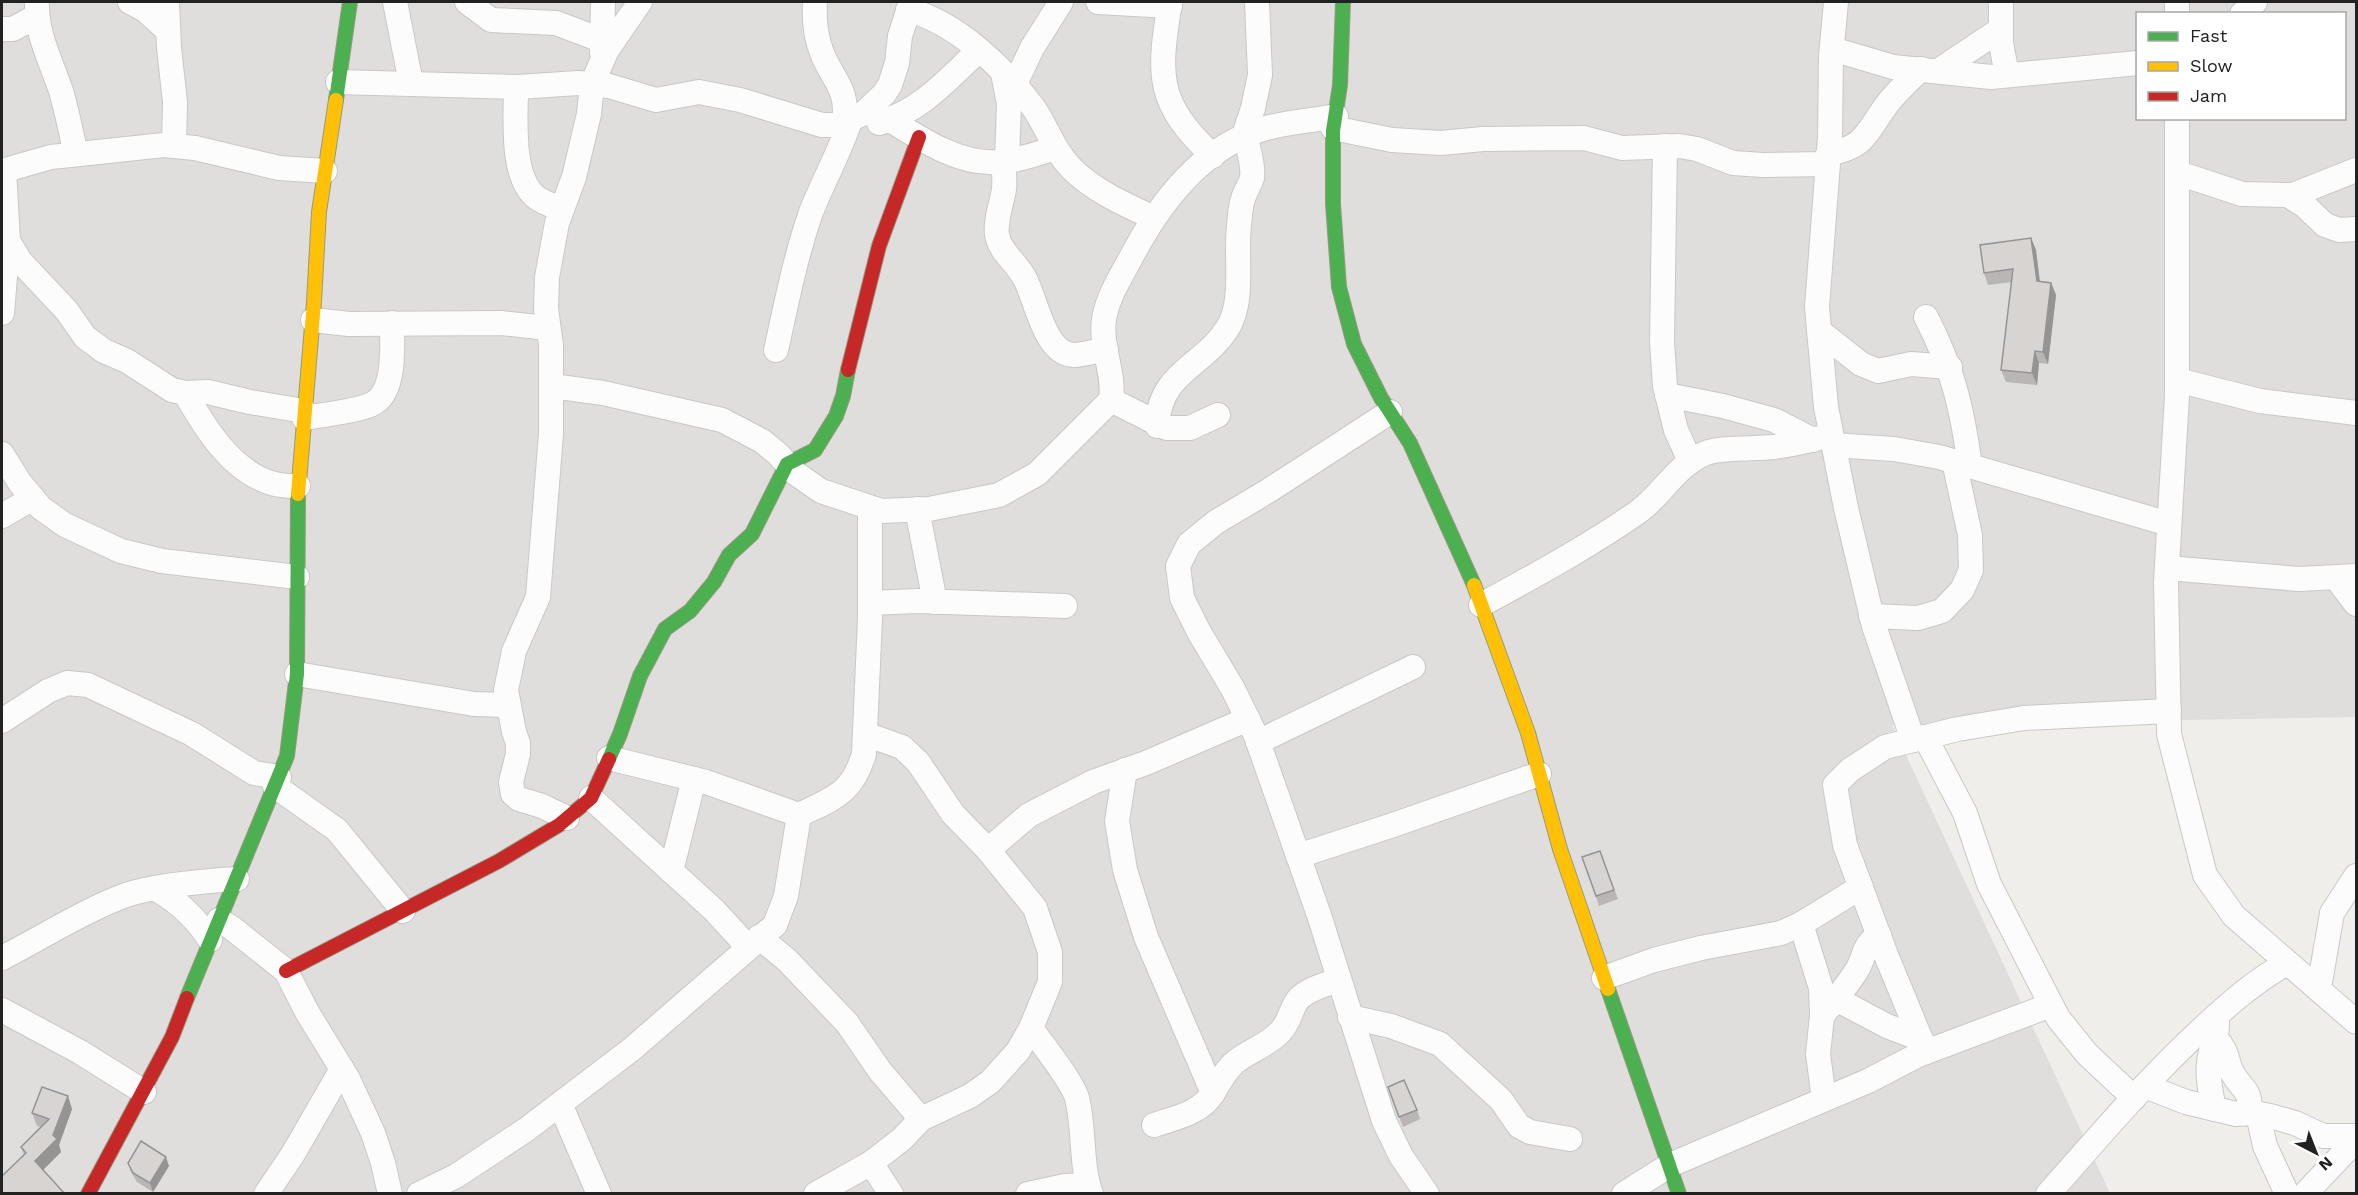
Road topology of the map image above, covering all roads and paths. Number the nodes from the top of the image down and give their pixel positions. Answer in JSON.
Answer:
{"nodes":[{"id":1,"x":130,"y":2,"type":"edge"},
{"id":2,"x":167,"y":2,"type":"edge"},
{"id":3,"x":350,"y":2,"type":"edge"},
{"id":4,"x":395,"y":2,"type":"edge"},
{"id":5,"x":467,"y":2,"type":"edge"},
{"id":6,"x":603,"y":2,"type":"edge"},
{"id":7,"x":640,"y":2,"type":"edge"},
{"id":8,"x":816,"y":2,"type":"edge"},
{"id":9,"x":1061,"y":2,"type":"edge"},
{"id":10,"x":1098,"y":2,"type":"edge"},
{"id":11,"x":1257,"y":2,"type":"edge"},
{"id":12,"x":1343,"y":2,"type":"edge"},
{"id":13,"x":1835,"y":2,"type":"edge"},
{"id":14,"x":2001,"y":2,"type":"edge"},
{"id":15,"x":1170,"y":4,"type":"edge"},
{"id":16,"x":910,"y":6,"type":"edge"},
{"id":17,"x":37,"y":9,"type":"edge"},
{"id":18,"x":2001,"y":28,"type":"junction"},
{"id":19,"x":2,"y":29,"type":"edge"},
{"id":20,"x":168,"y":31,"type":"junction"},
{"id":21,"x":1832,"y":49,"type":"junction"},
{"id":22,"x":602,"y":50,"type":"junction"},
{"id":23,"x":1026,"y":60,"type":"junction"},
{"id":24,"x":2136,"y":63,"type":"edge"},
{"id":25,"x":997,"y":68,"type":"junction"},
{"id":26,"x":1930,"y":70,"type":"junction"},
{"id":27,"x":2007,"y":75,"type":"junction"},
{"id":28,"x":338,"y":82,"type":"junction"},
{"id":29,"x":411,"y":83,"type":"junction"},
{"id":30,"x":591,"y":84,"type":"junction"},
{"id":31,"x":890,"y":85,"type":"junction"},
{"id":32,"x":516,"y":87,"type":"junction"},
{"id":33,"x":928,"y":98,"type":"junction"},
{"id":34,"x":2177,"y":120,"type":"edge"},
{"id":35,"x":895,"y":121,"type":"junction"},
{"id":36,"x":1334,"y":122,"type":"junction"},
{"id":37,"x":847,"y":125,"type":"junction"},
{"id":38,"x":921,"y":138,"type":"junction"},
{"id":39,"x":1245,"y":138,"type":"junction"},
{"id":40,"x":174,"y":146,"type":"junction"},
{"id":41,"x":1665,"y":146,"type":"junction"},
{"id":42,"x":1056,"y":148,"type":"junction"},
{"id":43,"x":76,"y":154,"type":"junction"},
{"id":44,"x":1213,"y":156,"type":"junction"},
{"id":45,"x":1828,"y":159,"type":"junction"},
{"id":46,"x":1005,"y":161,"type":"junction"},
{"id":47,"x":909,"y":164,"type":"junction"},
{"id":48,"x":3,"y":170,"type":"edge"},
{"id":49,"x":2356,"y":170,"type":"edge"},
{"id":50,"x":325,"y":171,"type":"junction"},
{"id":51,"x":2178,"y":173,"type":"junction"},
{"id":52,"x":2288,"y":195,"type":"junction"},
{"id":53,"x":562,"y":209,"type":"junction"},
{"id":54,"x":1154,"y":218,"type":"junction"},
{"id":55,"x":2356,"y":229,"type":"edge"},
{"id":56,"x":8,"y":241,"type":"junction"},
{"id":57,"x":2,"y":313,"type":"edge"},
{"id":58,"x":1926,"y":317,"type":"dead end"},
{"id":59,"x":313,"y":320,"type":"junction"},
{"id":60,"x":392,"y":323,"type":"junction"},
{"id":61,"x":548,"y":328,"type":"junction"},
{"id":62,"x":1819,"y":331,"type":"junction"},
{"id":63,"x":1106,"y":349,"type":"junction"},
{"id":64,"x":776,"y":350,"type":"dead end"},
{"id":65,"x":1950,"y":367,"type":"junction"},
{"id":66,"x":2177,"y":380,"type":"junction"},
{"id":67,"x":552,"y":386,"type":"junction"},
{"id":68,"x":185,"y":393,"type":"junction"},
{"id":69,"x":1667,"y":395,"type":"junction"},
{"id":70,"x":1111,"y":400,"type":"junction"},
{"id":71,"x":1390,"y":412,"type":"junction"},
{"id":72,"x":2356,"y":413,"type":"edge"},
{"id":73,"x":304,"y":415,"type":"junction"},
{"id":74,"x":1218,"y":415,"type":"dead end"},
{"id":75,"x":1157,"y":426,"type":"junction"},
{"id":76,"x":1826,"y":440,"type":"junction"},
{"id":77,"x":2,"y":454,"type":"edge"},
{"id":78,"x":1690,"y":460,"type":"junction"},
{"id":79,"x":787,"y":464,"type":"junction"},
{"id":80,"x":1962,"y":464,"type":"junction"},
{"id":81,"x":298,"y":486,"type":"junction"},
{"id":82,"x":33,"y":498,"type":"junction"},
{"id":83,"x":870,"y":508,"type":"junction"},
{"id":84,"x":917,"y":509,"type":"junction"},
{"id":85,"x":2,"y":516,"type":"edge"},
{"id":86,"x":2169,"y":524,"type":"junction"},
{"id":87,"x":2167,"y":568,"type":"junction"},
{"id":88,"x":297,"y":576,"type":"junction"},
{"id":89,"x":2346,"y":577,"type":"edge"},
{"id":90,"x":935,"y":602,"type":"junction"},
{"id":91,"x":870,"y":603,"type":"junction"},
{"id":92,"x":2356,"y":604,"type":"edge"},
{"id":93,"x":1481,"y":605,"type":"junction"},
{"id":94,"x":1065,"y":606,"type":"dead end"},
{"id":95,"x":1871,"y":616,"type":"junction"},
{"id":96,"x":1413,"y":667,"type":"dead end"},
{"id":97,"x":297,"y":674,"type":"junction"},
{"id":98,"x":508,"y":705,"type":"junction"},
{"id":99,"x":2169,"y":711,"type":"junction"},
{"id":100,"x":1248,"y":719,"type":"junction"},
{"id":101,"x":2,"y":721,"type":"edge"},
{"id":102,"x":865,"y":734,"type":"junction"},
{"id":103,"x":1919,"y":738,"type":"junction"},
{"id":104,"x":1258,"y":742,"type":"junction"},
{"id":105,"x":609,"y":758,"type":"junction"},
{"id":106,"x":1125,"y":770,"type":"junction"},
{"id":107,"x":1539,"y":774,"type":"junction"},
{"id":108,"x":694,"y":779,"type":"junction"},
{"id":109,"x":277,"y":782,"type":"junction"},
{"id":110,"x":591,"y":798,"type":"junction"},
{"id":111,"x":799,"y":815,"type":"junction"},
{"id":112,"x":567,"y":818,"type":"junction"},
{"id":113,"x":988,"y":850,"type":"junction"},
{"id":114,"x":1298,"y":856,"type":"junction"},
{"id":115,"x":671,"y":871,"type":"junction"},
{"id":116,"x":2356,"y":876,"type":"edge"},
{"id":117,"x":237,"y":879,"type":"junction"},
{"id":118,"x":1861,"y":887,"type":"junction"},
{"id":119,"x":156,"y":889,"type":"junction"},
{"id":120,"x":403,"y":911,"type":"junction"},
{"id":121,"x":1801,"y":924,"type":"junction"},
{"id":122,"x":214,"y":930,"type":"junction"},
{"id":123,"x":1879,"y":935,"type":"junction"},
{"id":124,"x":754,"y":942,"type":"junction"},
{"id":125,"x":2,"y":958,"type":"edge"},
{"id":126,"x":2287,"y":963,"type":"junction"},
{"id":127,"x":286,"y":971,"type":"junction"},
{"id":128,"x":1604,"y":978,"type":"junction"},
{"id":129,"x":1338,"y":980,"type":"junction"},
{"id":130,"x":2319,"y":988,"type":"junction"},
{"id":131,"x":2050,"y":1005,"type":"junction"},
{"id":132,"x":1829,"y":1007,"type":"junction"},
{"id":133,"x":2,"y":1010,"type":"edge"},
{"id":134,"x":1350,"y":1017,"type":"junction"},
{"id":135,"x":2356,"y":1022,"type":"edge"},
{"id":136,"x":1031,"y":1028,"type":"junction"},
{"id":137,"x":2216,"y":1028,"type":"junction"},
{"id":138,"x":1924,"y":1046,"type":"junction"},
{"id":139,"x":342,"y":1069,"type":"junction"},
{"id":140,"x":144,"y":1092,"type":"junction"},
{"id":141,"x":2139,"y":1092,"type":"junction"},
{"id":142,"x":1213,"y":1093,"type":"junction"},
{"id":143,"x":1824,"y":1099,"type":"junction"},
{"id":144,"x":560,"y":1104,"type":"junction"},
{"id":145,"x":2214,"y":1109,"type":"junction"},
{"id":146,"x":2254,"y":1113,"type":"junction"},
{"id":147,"x":921,"y":1119,"type":"junction"},
{"id":148,"x":1154,"y":1125,"type":"dead end"},
{"id":149,"x":1570,"y":1139,"type":"dead end"},
{"id":150,"x":2355,"y":1146,"type":"edge"},
{"id":151,"x":871,"y":1163,"type":"junction"},
{"id":152,"x":1670,"y":1165,"type":"junction"},
{"id":153,"x":1090,"y":1189,"type":"edge"},
{"id":154,"x":88,"y":1194,"type":"edge"},
{"id":155,"x":266,"y":1194,"type":"edge"},
{"id":156,"x":390,"y":1194,"type":"edge"},
{"id":157,"x":419,"y":1194,"type":"edge"},
{"id":158,"x":599,"y":1194,"type":"edge"},
{"id":159,"x":816,"y":1194,"type":"edge"},
{"id":160,"x":891,"y":1194,"type":"edge"},
{"id":161,"x":1028,"y":1194,"type":"edge"},
{"id":162,"x":1427,"y":1194,"type":"edge"},
{"id":163,"x":1624,"y":1194,"type":"edge"},
{"id":164,"x":1679,"y":1194,"type":"edge"},
{"id":165,"x":2048,"y":1194,"type":"edge"},
{"id":166,"x":2287,"y":1194,"type":"edge"},
{"id":167,"x":2305,"y":1194,"type":"edge"}],
"edges":[{"from":1,"to":20,"type":"street"},
{"from":2,"to":20,"type":"street"},
{"from":3,"to":28,"type":"street"},
{"from":4,"to":29,"type":"street"},
{"from":5,"to":22,"type":"street"},
{"from":6,"to":22,"type":"street"},
{"from":7,"to":22,"type":"street"},
{"from":8,"to":37,"type":"street"},
{"from":9,"to":23,"type":"street"},
{"from":10,"to":15,"type":"street"},
{"from":11,"to":39,"type":"street"},
{"from":12,"to":36,"type":"street"},
{"from":13,"to":21,"type":"street"},
{"from":14,"to":18,"type":"street"},
{"from":15,"to":44,"type":"street"},
{"from":16,"to":25,"type":"street"},
{"from":16,"to":31,"type":"street"},
{"from":17,"to":19,"type":"street"},
{"from":17,"to":43,"type":"street"},
{"from":18,"to":26,"type":"street"},
{"from":18,"to":27,"type":"street"},
{"from":20,"to":40,"type":"street"},
{"from":21,"to":26,"type":"street"},
{"from":21,"to":45,"type":"street"},
{"from":22,"to":30,"type":"street"},
{"from":23,"to":25,"type":"street"},
{"from":23,"to":25,"type":"street"},
{"from":24,"to":27,"type":"street"},
{"from":25,"to":33,"type":"street"},
{"from":25,"to":42,"type":"street"},
{"from":25,"to":46,"type":"street"},
{"from":26,"to":27,"type":"street"},
{"from":26,"to":45,"type":"street"},
{"from":28,"to":29,"type":"street"},
{"from":28,"to":50,"type":"street"},
{"from":29,"to":32,"type":"street"},
{"from":30,"to":32,"type":"street"},
{"from":30,"to":37,"type":"street"},
{"from":30,"to":53,"type":"street"},
{"from":31,"to":35,"type":"street"},
{"from":31,"to":37,"type":"street"},
{"from":32,"to":53,"type":"street"},
{"from":33,"to":35,"type":"street"},
{"from":33,"to":38,"type":"street"},
{"from":34,"to":51,"type":"street"},
{"from":35,"to":37,"type":"street"},
{"from":35,"to":38,"type":"street"},
{"from":35,"to":47,"type":"street"},
{"from":36,"to":39,"type":"street"},
{"from":36,"to":41,"type":"street"},
{"from":36,"to":71,"type":"street"},
{"from":37,"to":64,"type":"street"},
{"from":38,"to":46,"type":"street"},
{"from":38,"to":47,"type":"street"},
{"from":39,"to":44,"type":"street"},
{"from":39,"to":75,"type":"street"},
{"from":40,"to":43,"type":"street"},
{"from":40,"to":50,"type":"street"},
{"from":41,"to":45,"type":"street"},
{"from":41,"to":69,"type":"street"},
{"from":42,"to":46,"type":"street"},
{"from":42,"to":54,"type":"street"},
{"from":43,"to":48,"type":"street"},
{"from":44,"to":54,"type":"street"},
{"from":45,"to":62,"type":"street"},
{"from":46,"to":63,"type":"street"},
{"from":47,"to":79,"type":"street"},
{"from":48,"to":56,"type":"street"},
{"from":49,"to":52,"type":"street"},
{"from":50,"to":59,"type":"street"},
{"from":51,"to":52,"type":"street"},
{"from":51,"to":66,"type":"street"},
{"from":52,"to":55,"type":"street"},
{"from":53,"to":61,"type":"street"},
{"from":54,"to":63,"type":"street"},
{"from":56,"to":57,"type":"street"},
{"from":56,"to":68,"type":"street"},
{"from":58,"to":65,"type":"street"},
{"from":59,"to":60,"type":"street"},
{"from":59,"to":73,"type":"street"},
{"from":60,"to":61,"type":"street"},
{"from":60,"to":73,"type":"street"},
{"from":61,"to":67,"type":"street"},
{"from":62,"to":65,"type":"street"},
{"from":62,"to":76,"type":"street"},
{"from":63,"to":70,"type":"street"},
{"from":65,"to":80,"type":"street"},
{"from":66,"to":72,"type":"street"},
{"from":66,"to":86,"type":"street"},
{"from":67,"to":79,"type":"street"},
{"from":67,"to":98,"type":"street"},
{"from":68,"to":73,"type":"street"},
{"from":68,"to":81,"type":"street"},
{"from":69,"to":76,"type":"street"},
{"from":69,"to":78,"type":"street"},
{"from":70,"to":75,"type":"street"},
{"from":70,"to":84,"type":"street"},
{"from":71,"to":93,"type":"street"},
{"from":71,"to":100,"type":"street"},
{"from":73,"to":81,"type":"street"},
{"from":74,"to":75,"type":"street"},
{"from":76,"to":78,"type":"street"},
{"from":76,"to":80,"type":"street"},
{"from":76,"to":95,"type":"street"},
{"from":77,"to":82,"type":"street"},
{"from":78,"to":93,"type":"street"},
{"from":79,"to":83,"type":"street"},
{"from":79,"to":105,"type":"street"},
{"from":80,"to":86,"type":"street"},
{"from":80,"to":95,"type":"street"},
{"from":81,"to":88,"type":"street"},
{"from":82,"to":85,"type":"street"},
{"from":82,"to":88,"type":"street"},
{"from":83,"to":84,"type":"street"},
{"from":83,"to":91,"type":"street"},
{"from":84,"to":90,"type":"street"},
{"from":86,"to":87,"type":"street"},
{"from":87,"to":89,"type":"street"},
{"from":87,"to":99,"type":"street"},
{"from":88,"to":97,"type":"street"},
{"from":89,"to":92,"type":"street"},
{"from":90,"to":91,"type":"street"},
{"from":90,"to":94,"type":"street"},
{"from":91,"to":102,"type":"street"},
{"from":93,"to":107,"type":"street"},
{"from":95,"to":103,"type":"street"},
{"from":96,"to":104,"type":"street"},
{"from":97,"to":98,"type":"street"},
{"from":97,"to":109,"type":"street"},
{"from":98,"to":112,"type":"street"},
{"from":99,"to":103,"type":"street"},
{"from":99,"to":126,"type":"street"},
{"from":100,"to":104,"type":"street"},
{"from":100,"to":106,"type":"street"},
{"from":101,"to":109,"type":"street"},
{"from":102,"to":111,"type":"street"},
{"from":102,"to":113,"type":"street"},
{"from":103,"to":118,"type":"street"},
{"from":103,"to":131,"type":"street"},
{"from":104,"to":114,"type":"street"},
{"from":105,"to":108,"type":"street"},
{"from":105,"to":110,"type":"street"},
{"from":106,"to":113,"type":"street"},
{"from":106,"to":142,"type":"street"},
{"from":107,"to":114,"type":"street"},
{"from":107,"to":128,"type":"street"},
{"from":108,"to":111,"type":"street"},
{"from":108,"to":115,"type":"street"},
{"from":109,"to":117,"type":"street"},
{"from":109,"to":120,"type":"street"},
{"from":110,"to":112,"type":"street"},
{"from":110,"to":115,"type":"street"},
{"from":111,"to":124,"type":"street"},
{"from":112,"to":120,"type":"street"},
{"from":113,"to":136,"type":"street"},
{"from":114,"to":129,"type":"street"},
{"from":115,"to":124,"type":"street"},
{"from":116,"to":130,"type":"street"},
{"from":117,"to":119,"type":"street"},
{"from":117,"to":122,"type":"street"},
{"from":118,"to":121,"type":"street"},
{"from":118,"to":123,"type":"street"},
{"from":119,"to":122,"type":"street"},
{"from":119,"to":125,"type":"street"},
{"from":120,"to":127,"type":"street"},
{"from":121,"to":128,"type":"street"},
{"from":121,"to":132,"type":"street"},
{"from":122,"to":127,"type":"street"},
{"from":122,"to":140,"type":"street"},
{"from":123,"to":132,"type":"street"},
{"from":123,"to":138,"type":"street"},
{"from":124,"to":144,"type":"street"},
{"from":124,"to":147,"type":"street"},
{"from":126,"to":130,"type":"street"},
{"from":126,"to":137,"type":"street"},
{"from":127,"to":139,"type":"street"},
{"from":128,"to":152,"type":"street"},
{"from":129,"to":134,"type":"street"},
{"from":129,"to":142,"type":"street"},
{"from":130,"to":135,"type":"street"},
{"from":131,"to":138,"type":"street"},
{"from":131,"to":141,"type":"street"},
{"from":132,"to":138,"type":"street"},
{"from":132,"to":143,"type":"street"},
{"from":133,"to":140,"type":"street"},
{"from":134,"to":149,"type":"street"},
{"from":134,"to":162,"type":"street"},
{"from":136,"to":147,"type":"street"},
{"from":136,"to":153,"type":"street"},
{"from":137,"to":141,"type":"street"},
{"from":137,"to":145,"type":"street"},
{"from":137,"to":146,"type":"street"},
{"from":138,"to":143,"type":"street"},
{"from":139,"to":155,"type":"street"},
{"from":139,"to":156,"type":"street"},
{"from":140,"to":154,"type":"street"},
{"from":141,"to":145,"type":"street"},
{"from":141,"to":165,"type":"street"},
{"from":142,"to":148,"type":"street"},
{"from":143,"to":152,"type":"street"},
{"from":144,"to":157,"type":"street"},
{"from":144,"to":158,"type":"street"},
{"from":145,"to":146,"type":"street"},
{"from":146,"to":150,"type":"street"},
{"from":146,"to":166,"type":"street"},
{"from":147,"to":151,"type":"street"},
{"from":150,"to":167,"type":"street"},
{"from":151,"to":159,"type":"street"},
{"from":151,"to":160,"type":"street"},
{"from":152,"to":163,"type":"street"},
{"from":152,"to":164,"type":"street"},
{"from":153,"to":161,"type":"street"}]}
